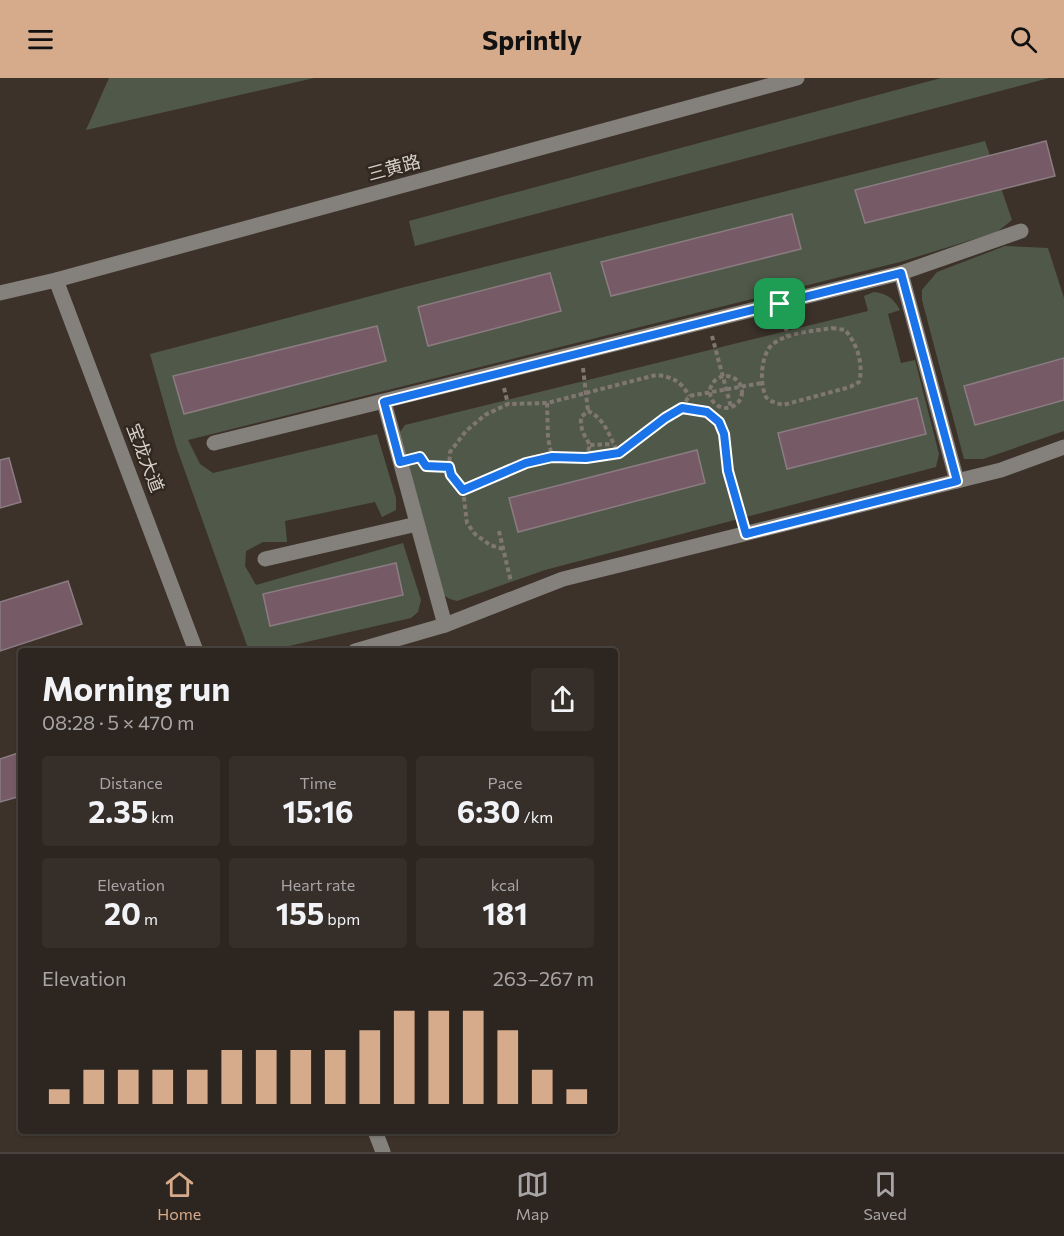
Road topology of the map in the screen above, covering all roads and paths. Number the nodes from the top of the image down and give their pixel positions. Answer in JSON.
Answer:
{"nodes":[{"id":1,"x":797,"y":78,"type":"edge"},
{"id":2,"x":1021,"y":231,"type":"dead end"},
{"id":3,"x":901,"y":273,"type":"junction"},
{"id":4,"x":57,"y":280,"type":"junction"},
{"id":5,"x":0,"y":293,"type":"edge"},
{"id":6,"x":708,"y":321,"type":"junction"},
{"id":7,"x":581,"y":353,"type":"junction"},
{"id":8,"x":722,"y":376,"type":"junction"},
{"id":9,"x":762,"y":383,"type":"junction"},
{"id":10,"x":741,"y":388,"type":"junction"},
{"id":11,"x":726,"y":390,"type":"junction"},
{"id":12,"x":586,"y":392,"type":"junction"},
{"id":13,"x":710,"y":393,"type":"junction"},
{"id":14,"x":689,"y":396,"type":"junction"},
{"id":15,"x":384,"y":402,"type":"junction"},
{"id":16,"x":547,"y":403,"type":"junction"},
{"id":17,"x":731,"y":407,"type":"junction"},
{"id":18,"x":682,"y":408,"type":"junction"},
{"id":19,"x":588,"y":411,"type":"junction"},
{"id":20,"x":214,"y":443,"type":"dead end"},
{"id":21,"x":613,"y":444,"type":"junction"},
{"id":22,"x":590,"y":445,"type":"junction"},
{"id":23,"x":1064,"y":447,"type":"edge"},
{"id":24,"x":619,"y":453,"type":"junction"},
{"id":25,"x":552,"y":457,"type":"junction"},
{"id":26,"x":586,"y":458,"type":"junction"},
{"id":27,"x":400,"y":462,"type":"junction"},
{"id":28,"x":449,"y":467,"type":"junction"},
{"id":29,"x":957,"y":481,"type":"junction"},
{"id":30,"x":463,"y":490,"type":"junction"},
{"id":31,"x":417,"y":524,"type":"junction"},
{"id":32,"x":499,"y":531,"type":"dead end"},
{"id":33,"x":746,"y":534,"type":"junction"},
{"id":34,"x":503,"y":549,"type":"junction"},
{"id":35,"x":265,"y":559,"type":"dead end"},
{"id":36,"x":515,"y":597,"type":"junction"},
{"id":37,"x":445,"y":625,"type":"junction"},
{"id":38,"x":195,"y":648,"type":"edge"},
{"id":39,"x":365,"y":648,"type":"edge"},
{"id":40,"x":376,"y":1134,"type":"edge"},
{"id":41,"x":383,"y":1152,"type":"edge"}],
"edges":[{"from":1,"to":4,"type":"street","name":"三黄路"},
{"from":2,"to":3,"type":"street"},
{"from":3,"to":6,"type":"street"},
{"from":3,"to":29,"type":"street"},
{"from":4,"to":5,"type":"street","name":"三黄路"},
{"from":4,"to":38,"type":"street","name":"宝龙大道"},
{"from":6,"to":7,"type":"street"},
{"from":6,"to":8,"type":"path"},
{"from":7,"to":12,"type":"path"},
{"from":7,"to":15,"type":"street"},
{"from":8,"to":10,"type":"path"},
{"from":8,"to":11,"type":"path"},
{"from":8,"to":13,"type":"path"},
{"from":9,"to":9,"type":"path"},
{"from":9,"to":10,"type":"path"},
{"from":10,"to":11,"type":"path"},
{"from":10,"to":17,"type":"path"},
{"from":11,"to":13,"type":"path"},
{"from":11,"to":17,"type":"path"},
{"from":12,"to":14,"type":"path"},
{"from":12,"to":16,"type":"path"},
{"from":12,"to":19,"type":"path"},
{"from":13,"to":14,"type":"path"},
{"from":13,"to":17,"type":"path"},
{"from":14,"to":18,"type":"path"},
{"from":15,"to":20,"type":"street"},
{"from":15,"to":27,"type":"street"},
{"from":16,"to":25,"type":"path"},
{"from":16,"to":28,"type":"path"},
{"from":18,"to":24,"type":"path"},
{"from":18,"to":33,"type":"path"},
{"from":19,"to":21,"type":"path"},
{"from":19,"to":22,"type":"path"},
{"from":21,"to":22,"type":"path"},
{"from":21,"to":24,"type":"path"},
{"from":22,"to":26,"type":"path"},
{"from":23,"to":29,"type":"street"},
{"from":24,"to":26,"type":"path"},
{"from":25,"to":26,"type":"path"},
{"from":25,"to":30,"type":"path"},
{"from":27,"to":28,"type":"path"},
{"from":27,"to":31,"type":"street"},
{"from":28,"to":30,"type":"path"},
{"from":29,"to":33,"type":"street"},
{"from":30,"to":34,"type":"path"},
{"from":31,"to":35,"type":"street"},
{"from":31,"to":37,"type":"street"},
{"from":32,"to":34,"type":"path"},
{"from":33,"to":36,"type":"street"},
{"from":34,"to":36,"type":"path"},
{"from":36,"to":37,"type":"street"},
{"from":37,"to":39,"type":"street"},
{"from":40,"to":41,"type":"street"}]}
